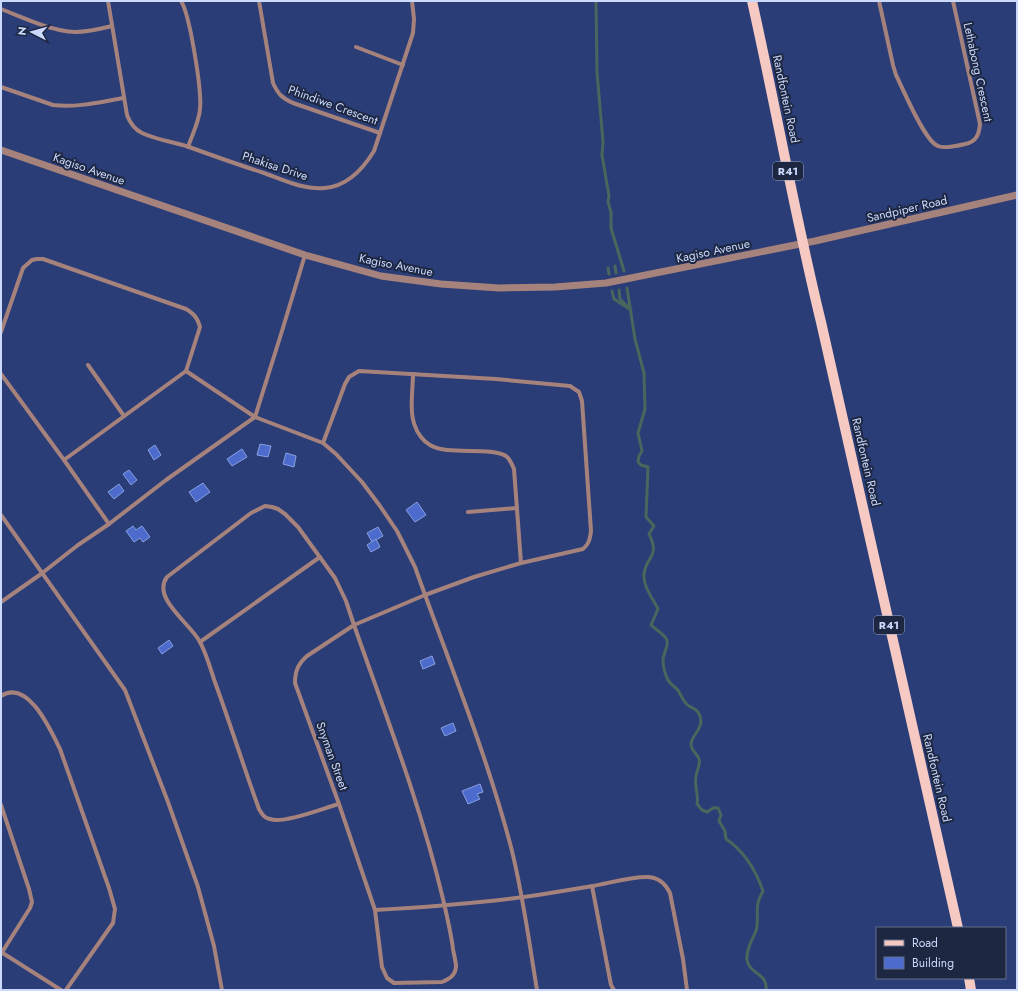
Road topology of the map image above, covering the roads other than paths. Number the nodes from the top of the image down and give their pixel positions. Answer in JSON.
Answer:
{"nodes":[{"id":1,"x":108,"y":1,"type":"edge"},
{"id":2,"x":181,"y":1,"type":"edge"},
{"id":3,"x":259,"y":1,"type":"edge"},
{"id":4,"x":412,"y":1,"type":"edge"},
{"id":5,"x":752,"y":1,"type":"edge"},
{"id":6,"x":879,"y":1,"type":"edge"},
{"id":7,"x":953,"y":1,"type":"edge"},
{"id":8,"x":1,"y":9,"type":"edge"},
{"id":9,"x":112,"y":26,"type":"junction"},
{"id":10,"x":356,"y":47,"type":"dead end"},
{"id":11,"x":403,"y":65,"type":"junction"},
{"id":12,"x":1,"y":87,"type":"edge"},
{"id":13,"x":123,"y":98,"type":"junction"},
{"id":14,"x":380,"y":133,"type":"junction"},
{"id":15,"x":188,"y":147,"type":"junction"},
{"id":16,"x":1,"y":150,"type":"edge"},
{"id":17,"x":1017,"y":195,"type":"edge"},
{"id":18,"x":802,"y":244,"type":"junction"},
{"id":19,"x":304,"y":255,"type":"junction"},
{"id":20,"x":1,"y":332,"type":"edge"},
{"id":21,"x":88,"y":365,"type":"dead end"},
{"id":22,"x":186,"y":371,"type":"junction"},
{"id":23,"x":1,"y":374,"type":"edge"},
{"id":24,"x":413,"y":374,"type":"junction"},
{"id":25,"x":124,"y":416,"type":"junction"},
{"id":26,"x":255,"y":417,"type":"junction"},
{"id":27,"x":323,"y":443,"type":"junction"},
{"id":28,"x":64,"y":460,"type":"junction"},
{"id":29,"x":517,"y":508,"type":"junction"},
{"id":30,"x":468,"y":512,"type":"dead end"},
{"id":31,"x":1,"y":515,"type":"edge"},
{"id":32,"x":109,"y":524,"type":"junction"},
{"id":33,"x":320,"y":557,"type":"junction"},
{"id":34,"x":521,"y":563,"type":"junction"},
{"id":35,"x":41,"y":574,"type":"junction"},
{"id":36,"x":425,"y":595,"type":"junction"},
{"id":37,"x":1,"y":602,"type":"edge"},
{"id":38,"x":354,"y":625,"type":"junction"},
{"id":39,"x":200,"y":642,"type":"junction"},
{"id":40,"x":1,"y":696,"type":"edge"},
{"id":41,"x":340,"y":804,"type":"junction"},
{"id":42,"x":1,"y":805,"type":"edge"},
{"id":43,"x":592,"y":886,"type":"junction"},
{"id":44,"x":523,"y":897,"type":"junction"},
{"id":45,"x":445,"y":906,"type":"junction"},
{"id":46,"x":375,"y":910,"type":"junction"},
{"id":47,"x":958,"y":927,"type":"edge"},
{"id":48,"x":1,"y":953,"type":"edge"},
{"id":49,"x":969,"y":979,"type":"edge"},
{"id":50,"x":61,"y":990,"type":"edge"},
{"id":51,"x":66,"y":990,"type":"edge"},
{"id":52,"x":222,"y":990,"type":"edge"},
{"id":53,"x":537,"y":990,"type":"edge"},
{"id":54,"x":614,"y":990,"type":"edge"},
{"id":55,"x":687,"y":990,"type":"edge"},
{"id":56,"x":972,"y":990,"type":"edge"}],
"edges":[{"from":1,"to":9,"type":"street","name":"Phakisa Drive"},
{"from":2,"to":15,"type":"street"},
{"from":3,"to":14,"type":"street","name":"Phindiwe Crescent"},
{"from":4,"to":11,"type":"street","name":"Phakisa Drive"},
{"from":5,"to":18,"type":"main road","name":"Randfontein Road","number":"R41"},
{"from":6,"to":7,"type":"street","name":"Lethabong Crescent"},
{"from":8,"to":9,"type":"street"},
{"from":9,"to":13,"type":"street","name":"Phakisa Drive"},
{"from":10,"to":11,"type":"street"},
{"from":11,"to":14,"type":"street","name":"Phakisa Drive"},
{"from":12,"to":13,"type":"street"},
{"from":13,"to":15,"type":"street","name":"Phakisa Drive"},
{"from":14,"to":15,"type":"street","name":"Phakisa Drive"},
{"from":16,"to":19,"type":"street","name":"Kagiso Avenue"},
{"from":17,"to":18,"type":"street","name":"Sandpiper Road"},
{"from":18,"to":19,"type":"street","name":"Kagiso Avenue"},
{"from":18,"to":47,"type":"main road","name":"Randfontein Road","number":"R41"},
{"from":19,"to":26,"type":"street"},
{"from":20,"to":22,"type":"street"},
{"from":21,"to":25,"type":"street"},
{"from":22,"to":25,"type":"street"},
{"from":22,"to":26,"type":"street"},
{"from":23,"to":28,"type":"street"},
{"from":24,"to":27,"type":"street"},
{"from":24,"to":29,"type":"street"},
{"from":24,"to":34,"type":"street","name":"Snyman Street"},
{"from":25,"to":28,"type":"street"},
{"from":26,"to":27,"type":"street"},
{"from":26,"to":32,"type":"street"},
{"from":27,"to":36,"type":"street"},
{"from":28,"to":32,"type":"street"},
{"from":29,"to":30,"type":"street"},
{"from":29,"to":34,"type":"street"},
{"from":31,"to":35,"type":"street"},
{"from":32,"to":35,"type":"street"},
{"from":33,"to":38,"type":"street"},
{"from":33,"to":39,"type":"street"},
{"from":33,"to":39,"type":"street","name":"Snyman Street"},
{"from":34,"to":36,"type":"street","name":"Snyman Street"},
{"from":35,"to":37,"type":"street"},
{"from":35,"to":52,"type":"street"},
{"from":36,"to":38,"type":"street","name":"Snyman Street"},
{"from":36,"to":44,"type":"street"},
{"from":38,"to":41,"type":"street","name":"Snyman Street"},
{"from":38,"to":45,"type":"street"},
{"from":39,"to":41,"type":"street","name":"Snyman Street"},
{"from":40,"to":51,"type":"street"},
{"from":41,"to":46,"type":"street"},
{"from":42,"to":48,"type":"street"},
{"from":43,"to":44,"type":"street"},
{"from":43,"to":54,"type":"street"},
{"from":43,"to":55,"type":"street"},
{"from":44,"to":45,"type":"street"},
{"from":44,"to":53,"type":"street"},
{"from":45,"to":46,"type":"street"},
{"from":45,"to":46,"type":"street"},
{"from":48,"to":50,"type":"street"},
{"from":49,"to":56,"type":"main road"}]}
